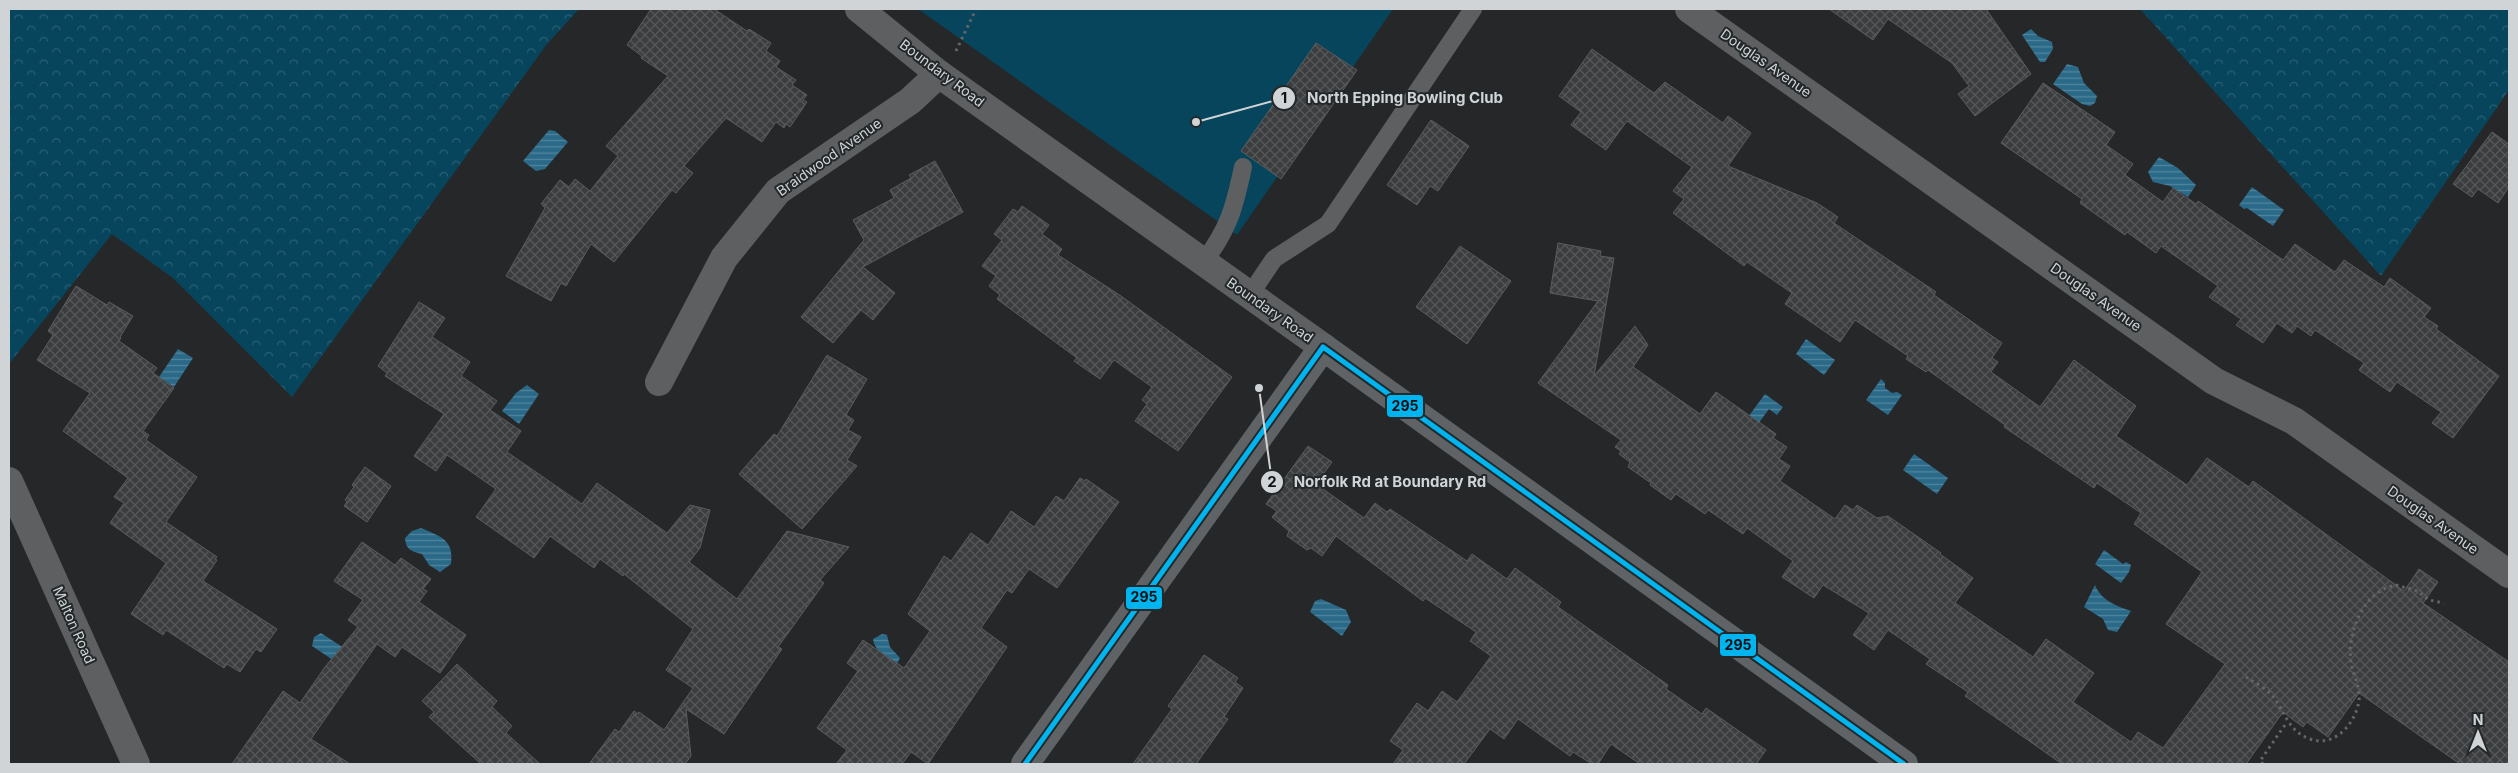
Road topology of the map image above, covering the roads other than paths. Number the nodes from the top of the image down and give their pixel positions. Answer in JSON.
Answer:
{"nodes":[{"id":1,"x":859,"y":9,"type":"edge"},
{"id":2,"x":1473,"y":9,"type":"edge"},
{"id":3,"x":1689,"y":9,"type":"edge"},
{"id":4,"x":941,"y":75,"type":"junction"},
{"id":5,"x":1243,"y":167,"type":"dead end"},
{"id":6,"x":1203,"y":263,"type":"junction"},
{"id":7,"x":1249,"y":296,"type":"junction"},
{"id":8,"x":1323,"y":347,"type":"junction"},
{"id":9,"x":658,"y":382,"type":"dead end"},
{"id":10,"x":10,"y":483,"type":"edge"},
{"id":11,"x":2509,"y":574,"type":"edge"},
{"id":12,"x":136,"y":764,"type":"edge"},
{"id":13,"x":1025,"y":764,"type":"edge"},
{"id":14,"x":1904,"y":764,"type":"edge"}],
"edges":[{"from":1,"to":4,"type":"street","name":"Boundary Road"},
{"from":2,"to":7,"type":"lane"},
{"from":3,"to":11,"type":"street","name":"Douglas Avenue"},
{"from":4,"to":6,"type":"street","name":"Boundary Road"},
{"from":4,"to":9,"type":"street","name":"Braidwood Avenue"},
{"from":5,"to":6,"type":"lane"},
{"from":6,"to":7,"type":"street","name":"Boundary Road"},
{"from":7,"to":8,"type":"street","name":"Boundary Road"},
{"from":8,"to":13,"type":"street"},
{"from":8,"to":14,"type":"street","name":"Boundary Road"},
{"from":10,"to":12,"type":"street","name":"Malton Road"}]}
